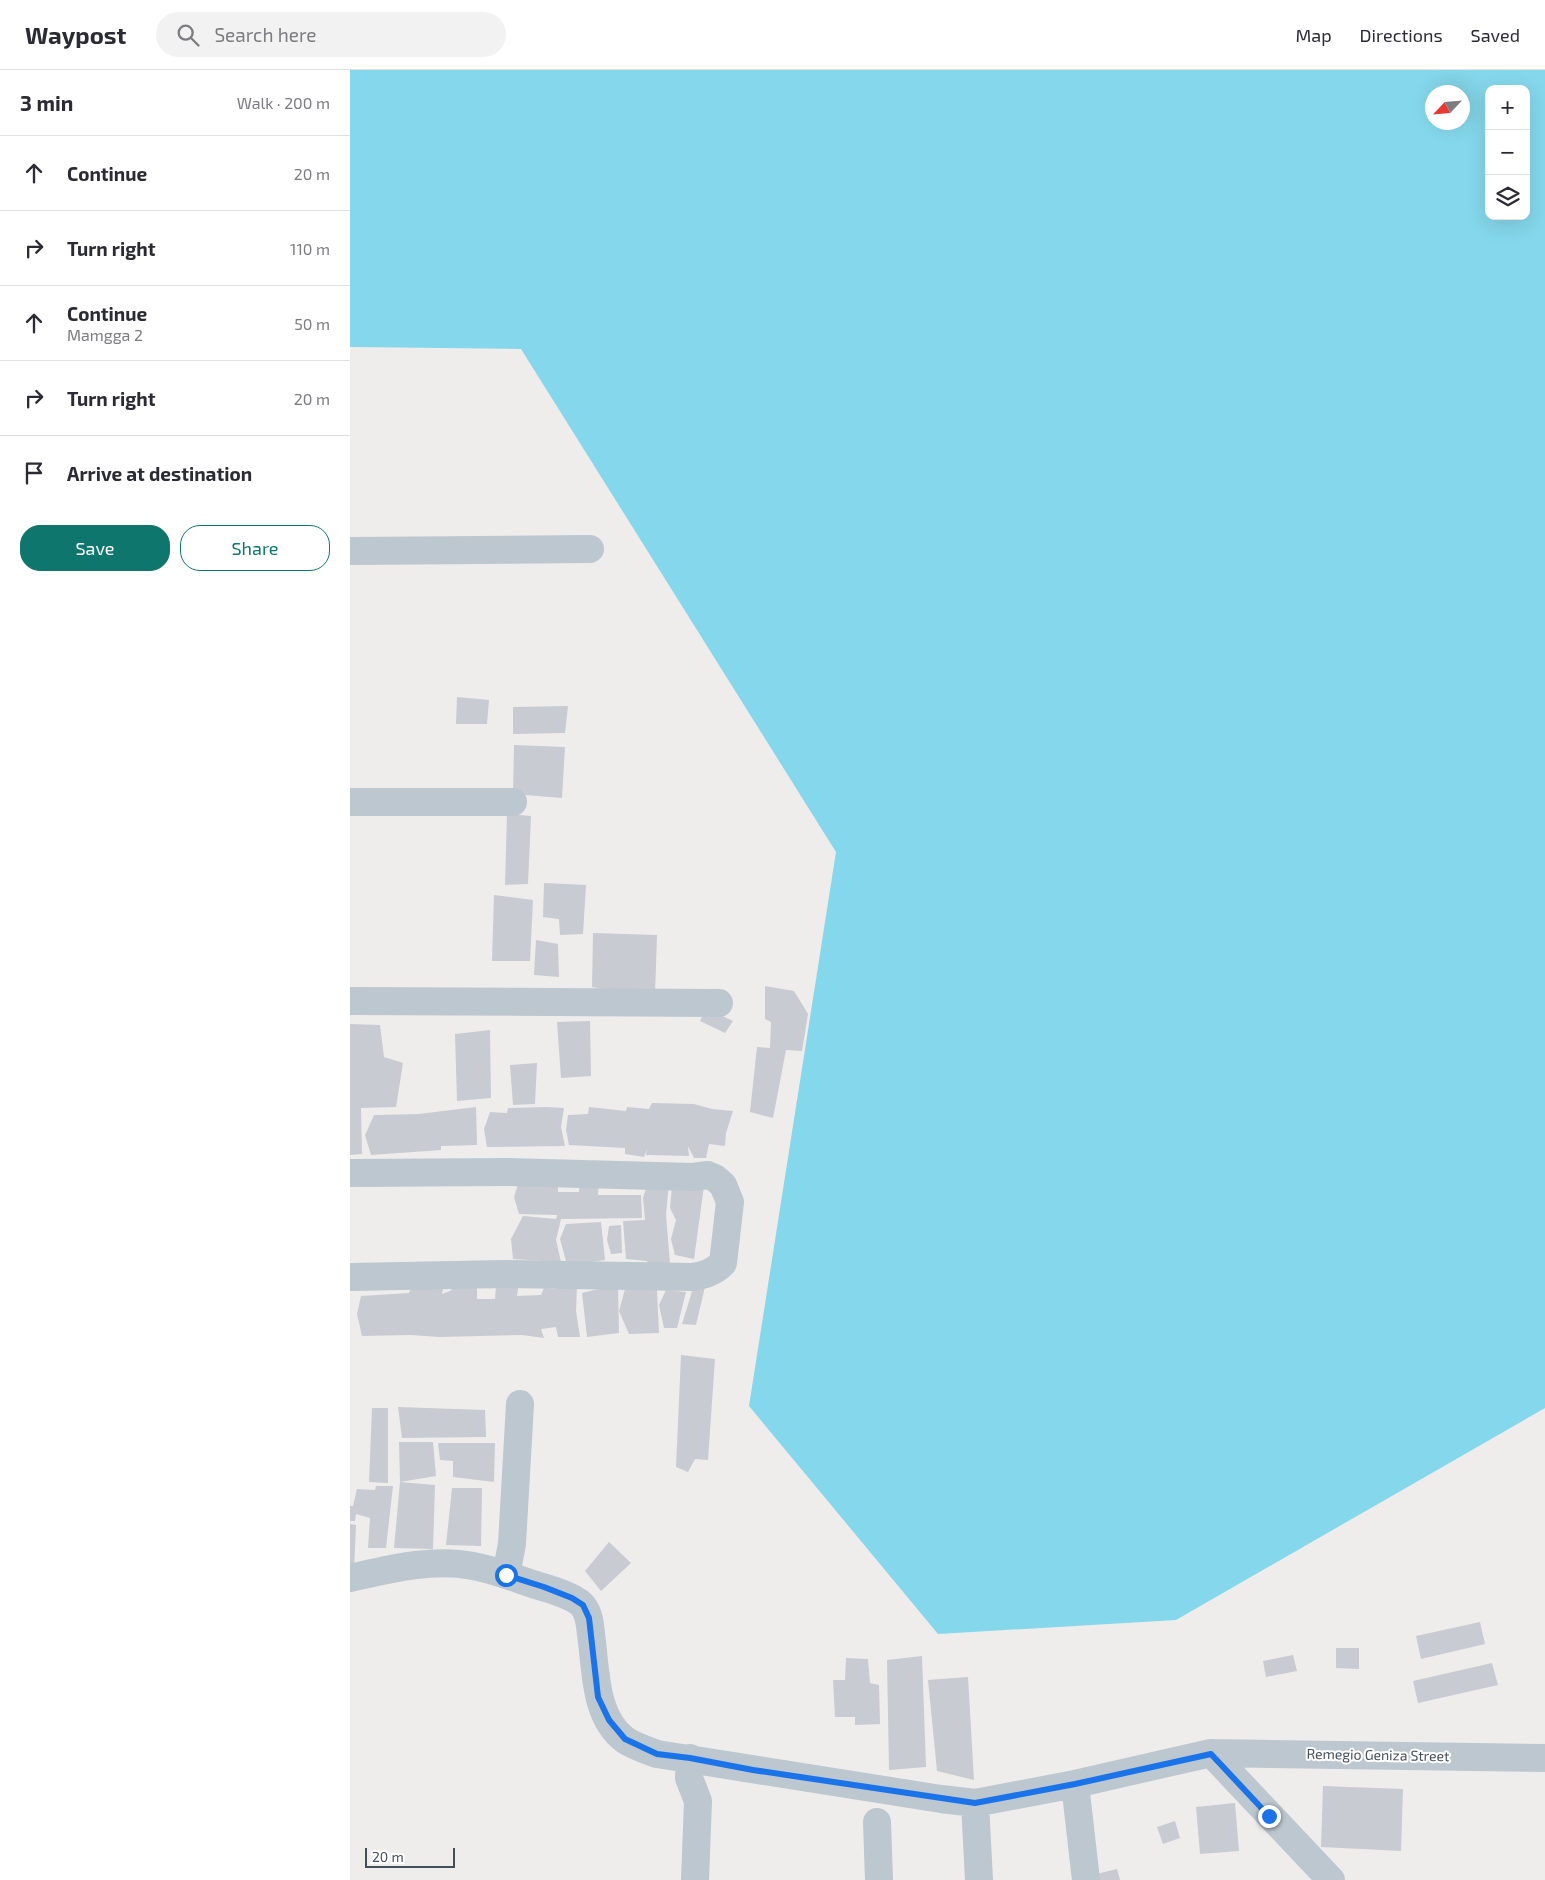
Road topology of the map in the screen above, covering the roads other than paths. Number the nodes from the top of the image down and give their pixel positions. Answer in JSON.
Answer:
{"nodes":[{"id":1,"x":590,"y":549,"type":"dead end"},
{"id":2,"x":350,"y":551,"type":"edge"},
{"id":3,"x":350,"y":802,"type":"edge"},
{"id":4,"x":513,"y":802,"type":"dead end"},
{"id":5,"x":350,"y":1001,"type":"edge"},
{"id":6,"x":719,"y":1003,"type":"dead end"},
{"id":7,"x":350,"y":1173,"type":"edge"},
{"id":8,"x":350,"y":1277,"type":"edge"},
{"id":9,"x":520,"y":1404,"type":"dead end"},
{"id":10,"x":506,"y":1575,"type":"junction"},
{"id":11,"x":350,"y":1578,"type":"edge"},
{"id":12,"x":1211,"y":1754,"type":"junction"},
{"id":13,"x":1545,"y":1758,"type":"edge"},
{"id":14,"x":701,"y":1760,"type":"junction"},
{"id":15,"x":1075,"y":1784,"type":"junction"},
{"id":16,"x":975,"y":1803,"type":"junction"},
{"id":17,"x":877,"y":1822,"type":"dead end"},
{"id":18,"x":695,"y":1880,"type":"edge"},
{"id":19,"x":879,"y":1880,"type":"edge"},
{"id":20,"x":979,"y":1880,"type":"edge"},
{"id":21,"x":1086,"y":1880,"type":"edge"},
{"id":22,"x":1331,"y":1880,"type":"edge"}],
"edges":[{"from":1,"to":2,"type":"street"},
{"from":3,"to":4,"type":"street"},
{"from":5,"to":6,"type":"street"},
{"from":7,"to":8,"type":"street"},
{"from":9,"to":10,"type":"street"},
{"from":10,"to":11,"type":"street","name":"Remegio Geniza Street"},
{"from":10,"to":14,"type":"street","name":"Remegio Geniza Street"},
{"from":12,"to":13,"type":"street","name":"Remegio Geniza Street"},
{"from":12,"to":15,"type":"street","name":"Remegio Geniza Street"},
{"from":12,"to":22,"type":"street"},
{"from":14,"to":16,"type":"street","name":"Remegio Geniza Street"},
{"from":14,"to":18,"type":"street"},
{"from":15,"to":16,"type":"street","name":"Remegio Geniza Street"},
{"from":15,"to":21,"type":"street"},
{"from":16,"to":20,"type":"street"},
{"from":17,"to":19,"type":"street"}]}
